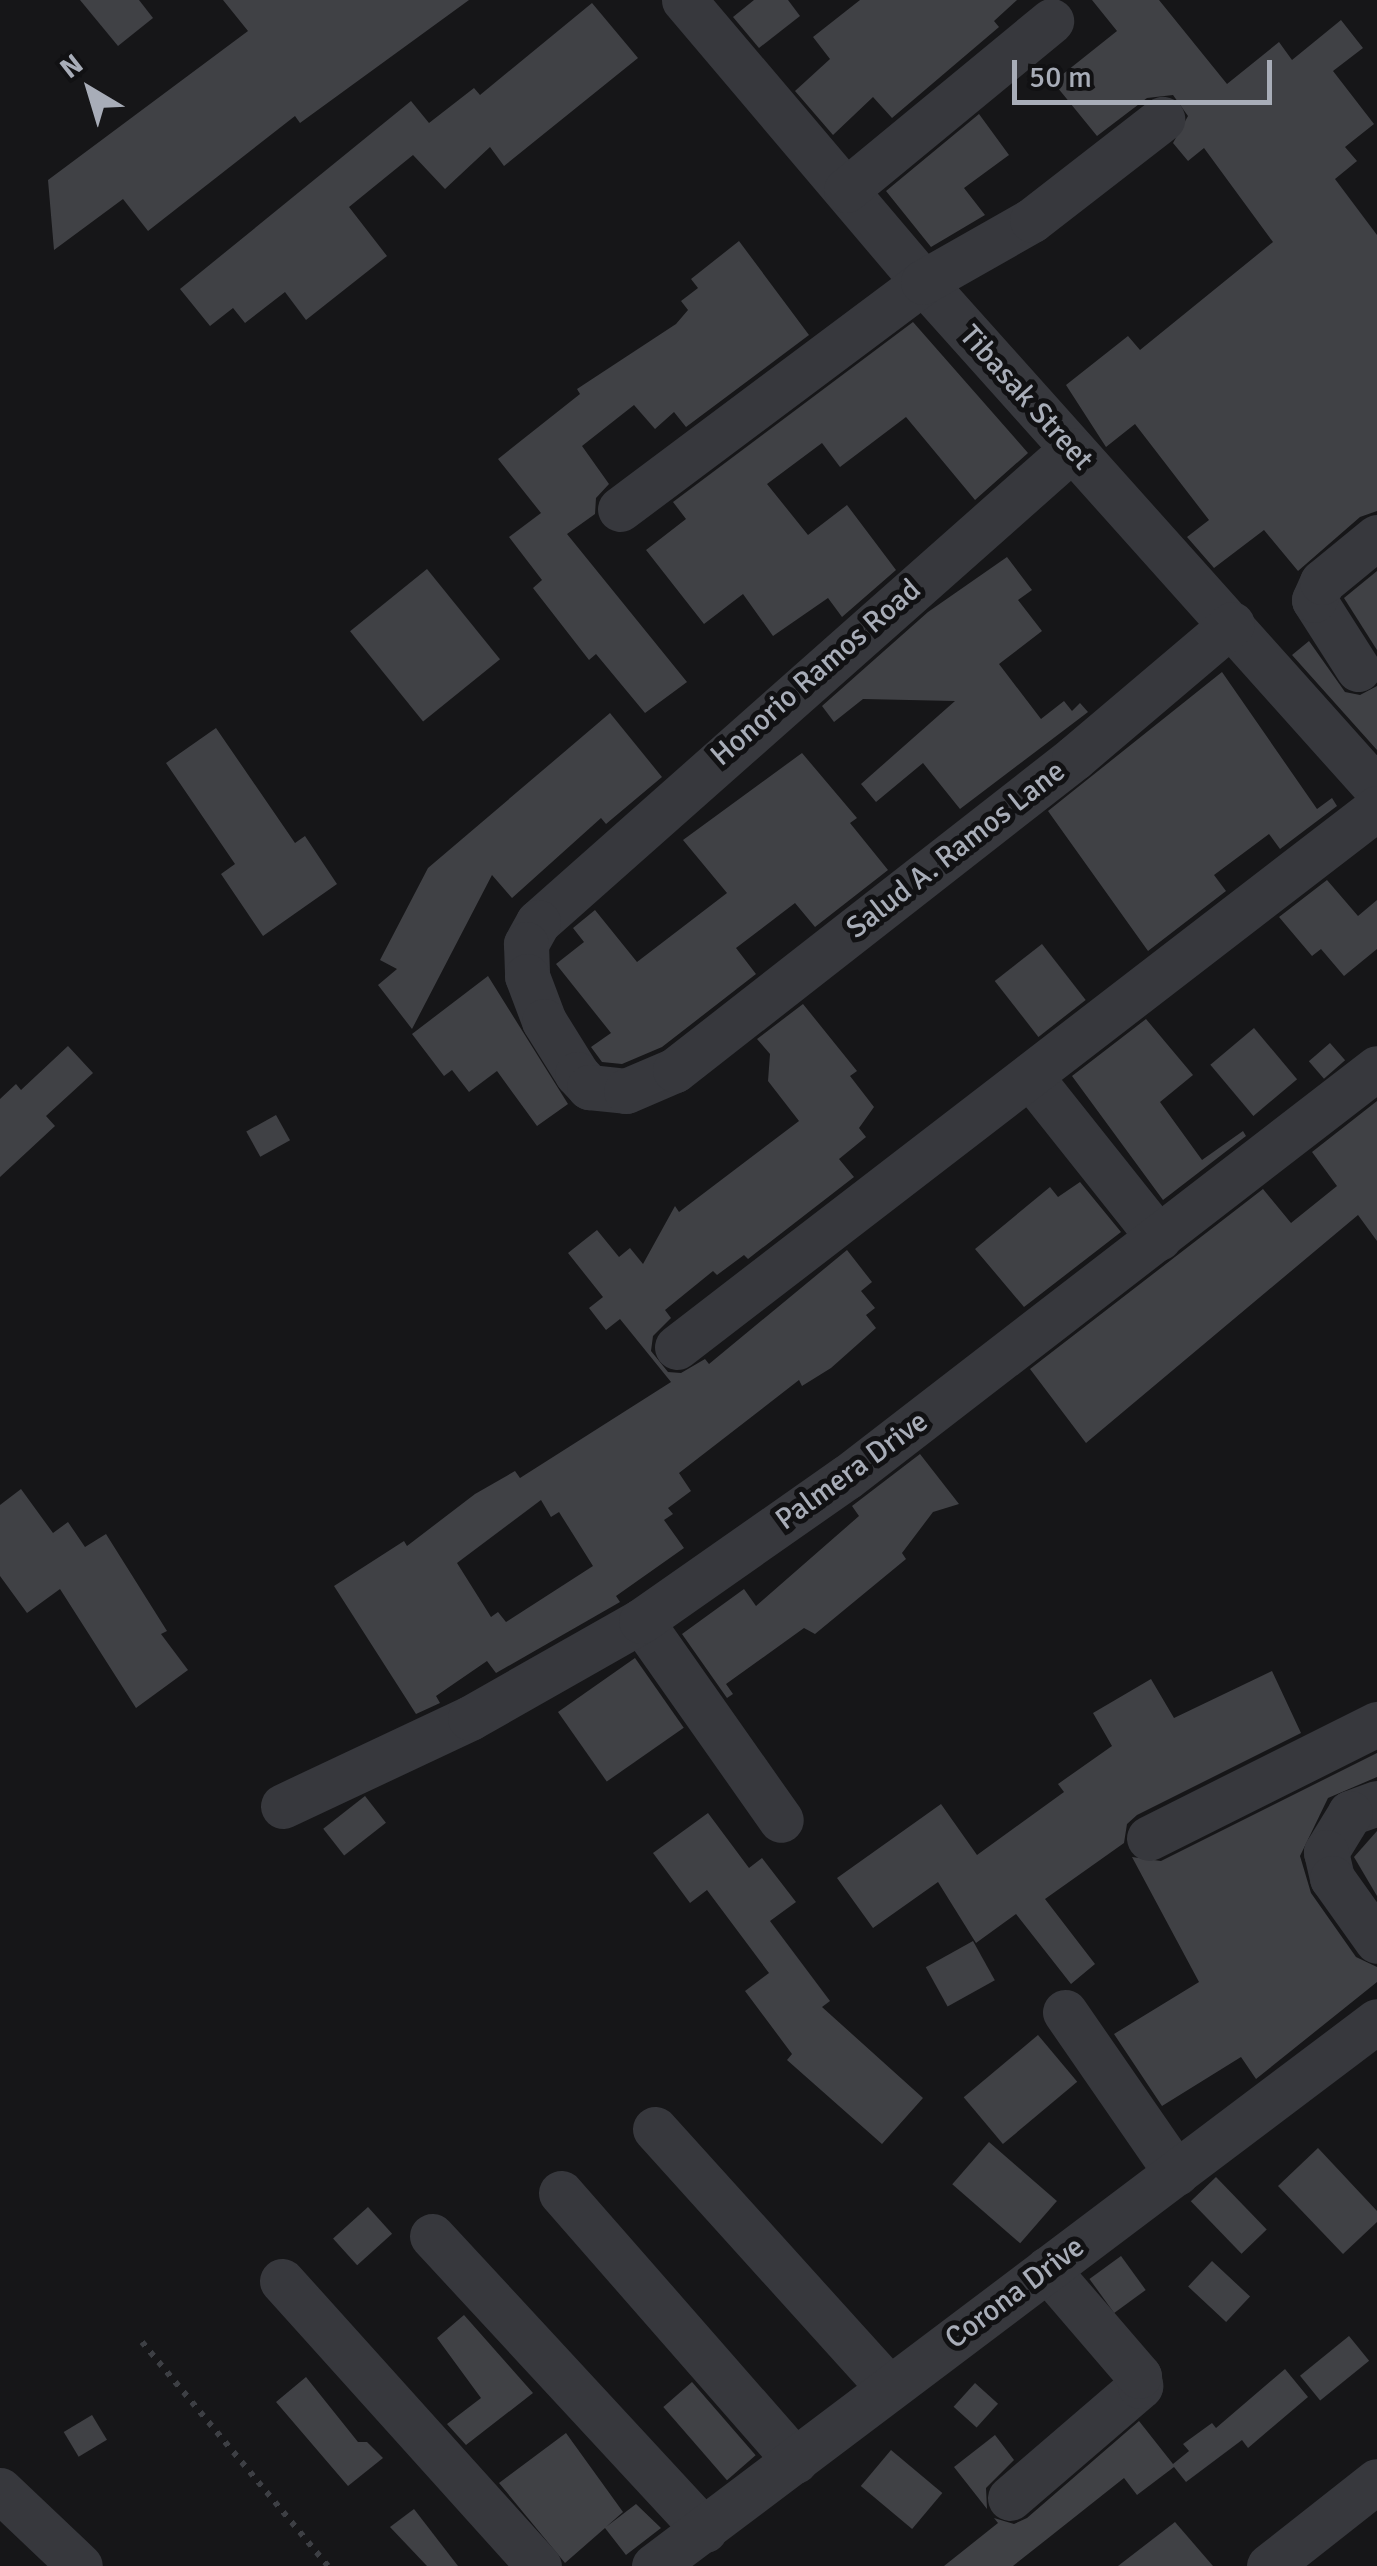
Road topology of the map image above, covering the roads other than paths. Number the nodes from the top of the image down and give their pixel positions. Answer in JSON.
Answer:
{"nodes":[{"id":1,"x":684,"y":0,"type":"edge"},
{"id":2,"x":1051,"y":21,"type":"dead end"},
{"id":3,"x":1162,"y":119,"type":"dead end"},
{"id":4,"x":846,"y":190,"type":"junction"},
{"id":5,"x":923,"y":282,"type":"junction"},
{"id":6,"x":1071,"y":450,"type":"junction"},
{"id":7,"x":620,"y":509,"type":"dead end"},
{"id":8,"x":1377,"y":537,"type":"edge"},
{"id":9,"x":1232,"y":624,"type":"junction"},
{"id":10,"x":1368,"y":661,"type":"edge"},
{"id":11,"x":1312,"y":715,"type":"junction"},
{"id":12,"x":1377,"y":789,"type":"edge"},
{"id":13,"x":1377,"y":808,"type":"edge"},
{"id":14,"x":1377,"y":1068,"type":"edge"},
{"id":15,"x":675,"y":1070,"type":"joint"},
{"id":16,"x":1030,"y":1076,"type":"junction"},
{"id":17,"x":1159,"y":1238,"type":"junction"},
{"id":18,"x":677,"y":1347,"type":"dead end"},
{"id":19,"x":641,"y":1621,"type":"junction"},
{"id":20,"x":1377,"y":1724,"type":"edge"},
{"id":21,"x":1377,"y":1803,"type":"edge"},
{"id":22,"x":283,"y":1806,"type":"dead end"},
{"id":23,"x":780,"y":1820,"type":"dead end"},
{"id":24,"x":1149,"y":1838,"type":"dead end"},
{"id":25,"x":1377,"y":1942,"type":"edge"},
{"id":26,"x":1066,"y":2012,"type":"dead end"},
{"id":27,"x":1377,"y":2021,"type":"edge"},
{"id":28,"x":655,"y":2129,"type":"dead end"},
{"id":29,"x":1176,"y":2173,"type":"junction"},
{"id":30,"x":560,"y":2194,"type":"dead end"},
{"id":31,"x":432,"y":2236,"type":"dead end"},
{"id":32,"x":1047,"y":2268,"type":"junction"},
{"id":33,"x":282,"y":2281,"type":"dead end"},
{"id":34,"x":888,"y":2388,"type":"junction"},
{"id":35,"x":796,"y":2461,"type":"junction"},
{"id":36,"x":1377,"y":2481,"type":"edge"},
{"id":37,"x":0,"y":2490,"type":"edge"},
{"id":38,"x":1010,"y":2498,"type":"dead end"},
{"id":39,"x":704,"y":2530,"type":"junction"},
{"id":40,"x":80,"y":2566,"type":"edge"},
{"id":41,"x":539,"y":2566,"type":"edge"},
{"id":42,"x":654,"y":2566,"type":"edge"},
{"id":43,"x":1270,"y":2566,"type":"edge"}],
"edges":[{"from":1,"to":4,"type":"street","name":"Tibasak Street"},
{"from":2,"to":4,"type":"street"},
{"from":3,"to":5,"type":"street"},
{"from":4,"to":5,"type":"street","name":"Tibasak Street"},
{"from":5,"to":6,"type":"street","name":"Tibasak Street"},
{"from":5,"to":7,"type":"street"},
{"from":6,"to":9,"type":"street","name":"Tibasak Street"},
{"from":6,"to":15,"type":"street","name":"Honorio Ramos Road"},
{"from":8,"to":10,"type":"street"},
{"from":9,"to":11,"type":"street","name":"Tibasak Street"},
{"from":9,"to":15,"type":"street","name":"Salud A. Ramos Lane"},
{"from":10,"to":11,"type":"street"},
{"from":11,"to":12,"type":"street","name":"Tibasak Street"},
{"from":13,"to":16,"type":"street"},
{"from":14,"to":17,"type":"street","name":"Palmera Drive"},
{"from":16,"to":17,"type":"street"},
{"from":16,"to":18,"type":"street"},
{"from":17,"to":19,"type":"street","name":"Palmera Drive"},
{"from":19,"to":22,"type":"street","name":"Palmera Drive"},
{"from":19,"to":23,"type":"street"},
{"from":20,"to":24,"type":"street"},
{"from":21,"to":25,"type":"street"},
{"from":26,"to":29,"type":"street"},
{"from":27,"to":29,"type":"street","name":"Corona Drive"},
{"from":28,"to":34,"type":"street"},
{"from":29,"to":32,"type":"street","name":"Corona Drive"},
{"from":30,"to":35,"type":"street"},
{"from":31,"to":39,"type":"street"},
{"from":32,"to":34,"type":"street","name":"Corona Drive"},
{"from":32,"to":38,"type":"street"},
{"from":33,"to":41,"type":"street"},
{"from":34,"to":35,"type":"street","name":"Corona Drive"},
{"from":35,"to":39,"type":"street","name":"Corona Drive"},
{"from":36,"to":43,"type":"street"},
{"from":37,"to":40,"type":"street"},
{"from":39,"to":42,"type":"street","name":"Corona Drive"}]}
